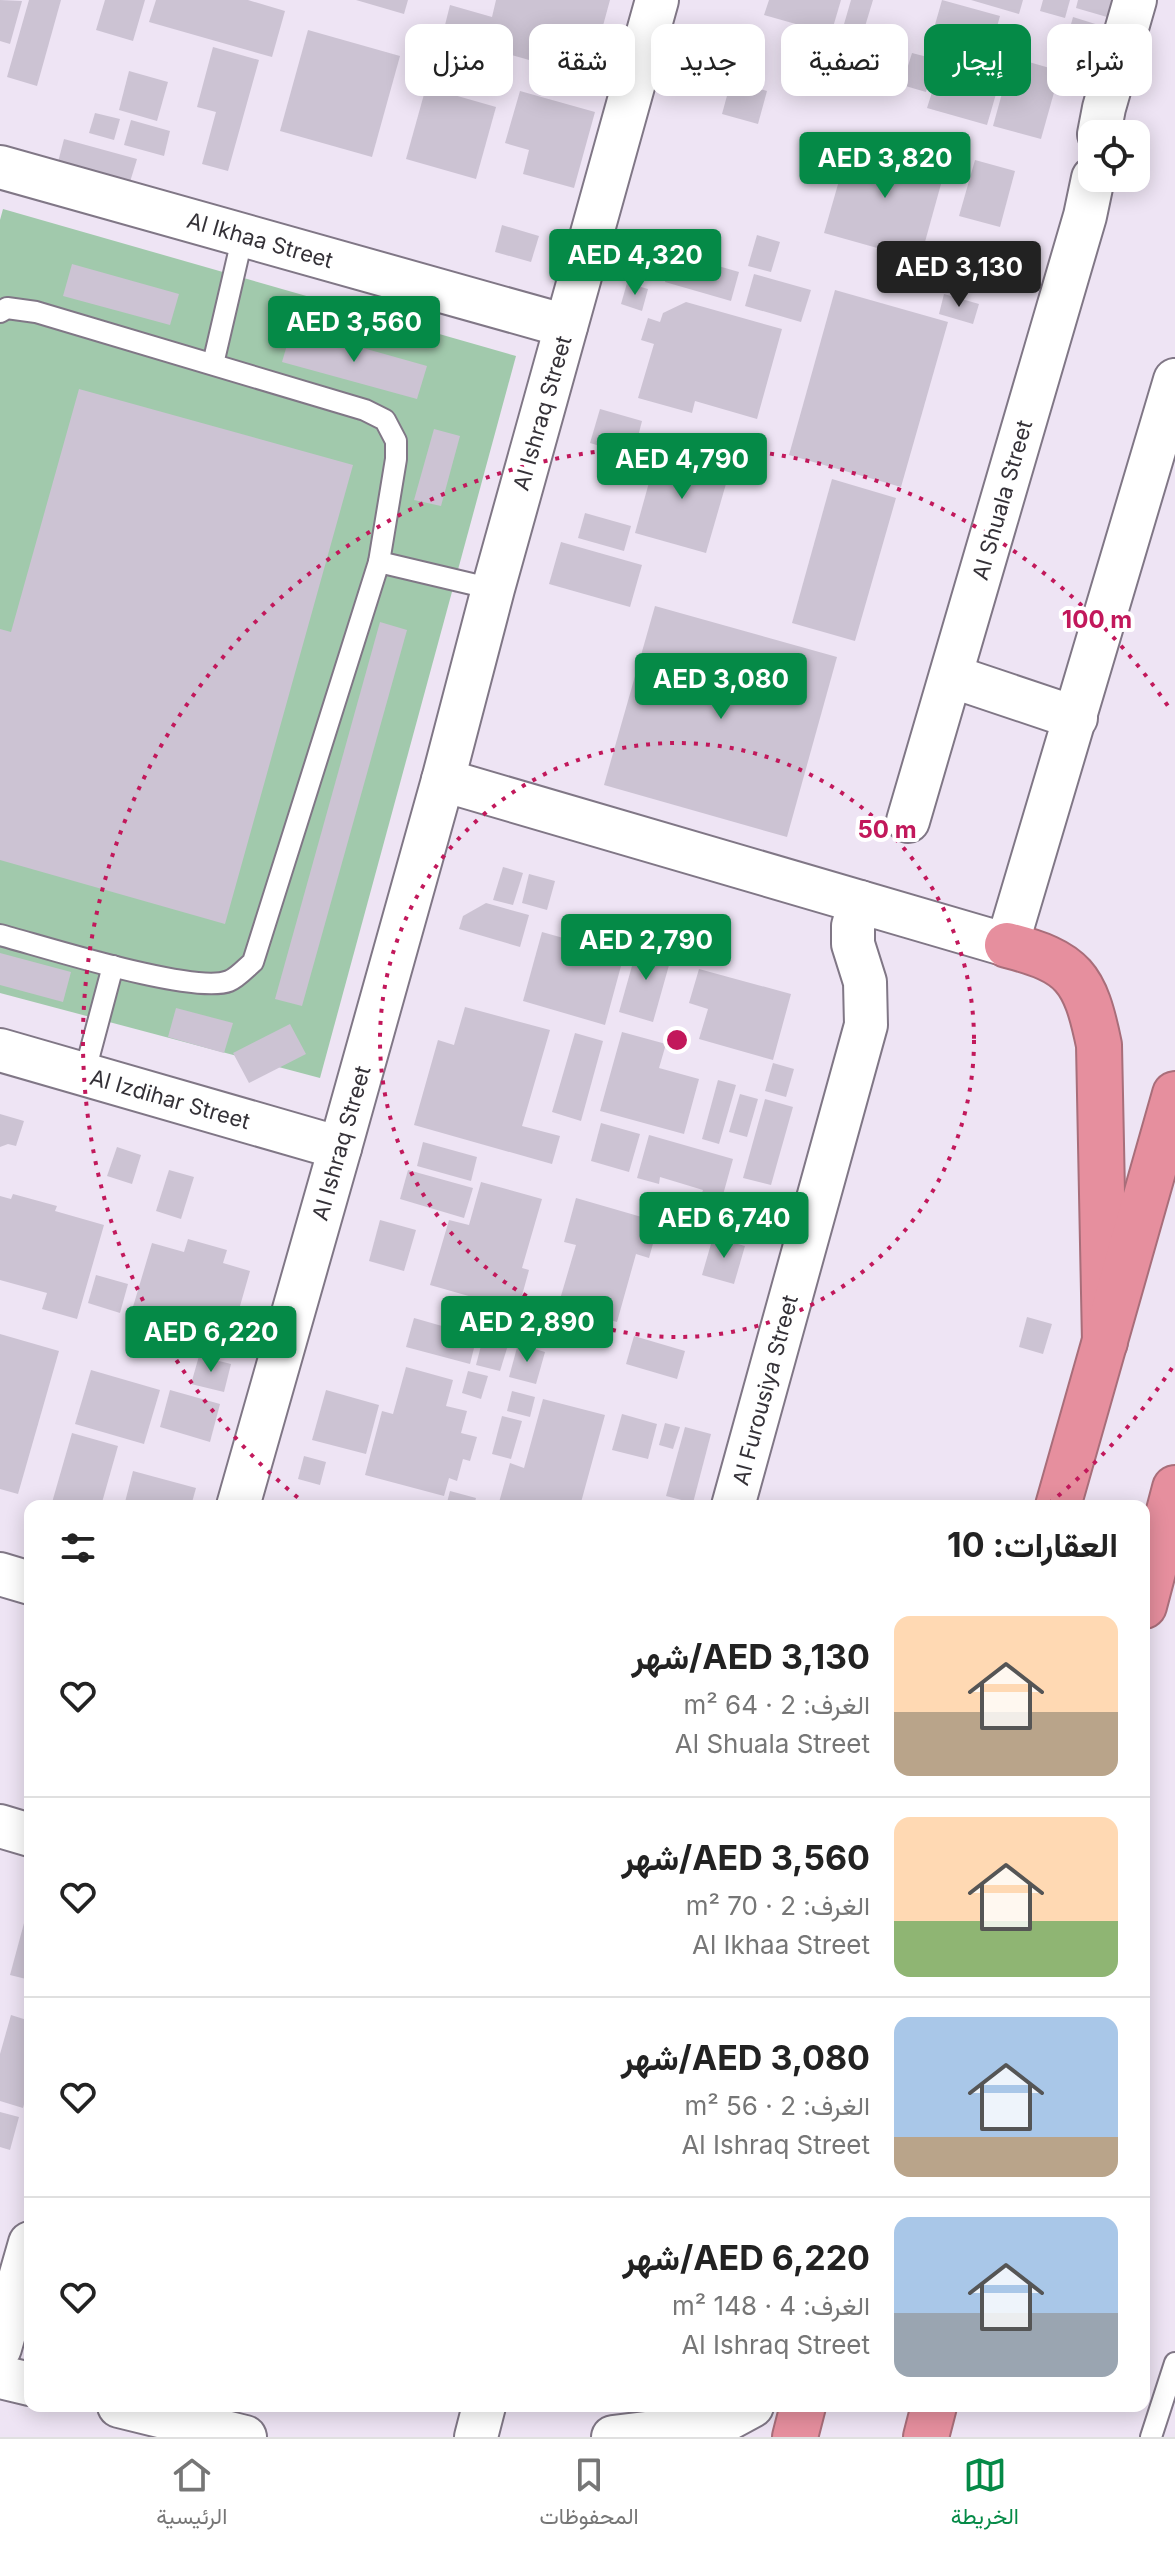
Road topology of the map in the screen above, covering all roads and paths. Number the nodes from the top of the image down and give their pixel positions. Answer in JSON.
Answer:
{"nodes":[{"id":1,"x":657,"y":0,"type":"edge"},
{"id":2,"x":1135,"y":0,"type":"edge"},
{"id":3,"x":1102,"y":120,"type":"edge"},
{"id":4,"x":0,"y":167,"type":"edge"},
{"id":5,"x":1090,"y":192,"type":"edge"},
{"id":6,"x":243,"y":235,"type":"junction"},
{"id":7,"x":0,"y":312,"type":"edge"},
{"id":8,"x":566,"y":326,"type":"junction"},
{"id":9,"x":213,"y":364,"type":"junction"},
{"id":10,"x":1175,"y":380,"type":"edge"},
{"id":11,"x":379,"y":562,"type":"junction"},
{"id":12,"x":493,"y":589,"type":"junction"},
{"id":13,"x":951,"y":676,"type":"junction"},
{"id":14,"x":1076,"y":718,"type":"junction"},
{"id":15,"x":443,"y":780,"type":"junction"},
{"id":16,"x":908,"y":821,"type":"dead end"},
{"id":17,"x":860,"y":902,"type":"junction"},
{"id":18,"x":0,"y":935,"type":"edge"},
{"id":19,"x":1025,"y":950,"type":"junction"},
{"id":20,"x":113,"y":966,"type":"junction"},
{"id":21,"x":0,"y":1050,"type":"edge"},
{"id":22,"x":84,"y":1075,"type":"junction"},
{"id":23,"x":1175,"y":1094,"type":"edge"},
{"id":24,"x":340,"y":1148,"type":"junction"},
{"id":25,"x":1105,"y":1342,"type":"junction"},
{"id":26,"x":1175,"y":1488,"type":"edge"},
{"id":27,"x":240,"y":1500,"type":"edge"},
{"id":28,"x":735,"y":1500,"type":"edge"},
{"id":29,"x":1060,"y":1500,"type":"edge"},
{"id":30,"x":0,"y":1574,"type":"edge"},
{"id":31,"x":24,"y":1581,"type":"edge"},
{"id":32,"x":1150,"y":1583,"type":"edge"},
{"id":33,"x":0,"y":1826,"type":"edge"},
{"id":34,"x":24,"y":1833,"type":"edge"},
{"id":35,"x":24,"y":2264,"type":"edge"},
{"id":36,"x":0,"y":2348,"type":"edge"},
{"id":37,"x":1175,"y":2363,"type":"edge"},
{"id":38,"x":0,"y":2377,"type":"edge"},
{"id":39,"x":24,"y":2383,"type":"edge"},
{"id":40,"x":143,"y":2412,"type":"edge"},
{"id":41,"x":482,"y":2412,"type":"edge"},
{"id":42,"x":741,"y":2412,"type":"edge"},
{"id":43,"x":801,"y":2412,"type":"edge"},
{"id":44,"x":932,"y":2412,"type":"edge"},
{"id":45,"x":245,"y":2437,"type":"edge"},
{"id":46,"x":476,"y":2437,"type":"edge"},
{"id":47,"x":613,"y":2437,"type":"edge"},
{"id":48,"x":795,"y":2437,"type":"edge"},
{"id":49,"x":926,"y":2437,"type":"edge"},
{"id":50,"x":1151,"y":2437,"type":"edge"}],
"edges":[{"from":1,"to":8,"type":"street","name":"Al Ishraq Street"},
{"from":2,"to":3,"type":"street"},
{"from":4,"to":6,"type":"street","name":"Al Ikhaa Street"},
{"from":5,"to":13,"type":"street","name":"Al Shuala Street"},
{"from":6,"to":8,"type":"street","name":"Al Ikhaa Street"},
{"from":6,"to":9,"type":"lane"},
{"from":7,"to":9,"type":"lane"},
{"from":8,"to":12,"type":"street","name":"Al Ishraq Street"},
{"from":9,"to":11,"type":"lane"},
{"from":10,"to":14,"type":"street"},
{"from":11,"to":12,"type":"lane"},
{"from":11,"to":20,"type":"lane"},
{"from":12,"to":15,"type":"street","name":"Al Ishraq Street"},
{"from":13,"to":14,"type":"street"},
{"from":13,"to":16,"type":"street","name":"Al Shuala Street"},
{"from":14,"to":19,"type":"street"},
{"from":15,"to":17,"type":"street"},
{"from":15,"to":24,"type":"street","name":"Al Ishraq Street"},
{"from":17,"to":19,"type":"street"},
{"from":17,"to":28,"type":"street","name":"Al Furousiya Street"},
{"from":18,"to":20,"type":"lane"},
{"from":19,"to":25,"type":"highway"},
{"from":20,"to":22,"type":"lane"},
{"from":21,"to":22,"type":"street","name":"Al Izdihar Street"},
{"from":22,"to":24,"type":"street","name":"Al Izdihar Street"},
{"from":23,"to":25,"type":"highway"},
{"from":24,"to":27,"type":"street","name":"Al Ishraq Street"},
{"from":25,"to":29,"type":"highway"},
{"from":26,"to":32,"type":"highway"},
{"from":30,"to":31,"type":"street"},
{"from":33,"to":34,"type":"street"},
{"from":35,"to":36,"type":"street"},
{"from":37,"to":50,"type":"lane"},
{"from":38,"to":39,"type":"street"},
{"from":40,"to":45,"type":"street"},
{"from":41,"to":46,"type":"street"},
{"from":42,"to":47,"type":"street"},
{"from":43,"to":48,"type":"highway"},
{"from":44,"to":49,"type":"highway"}]}
